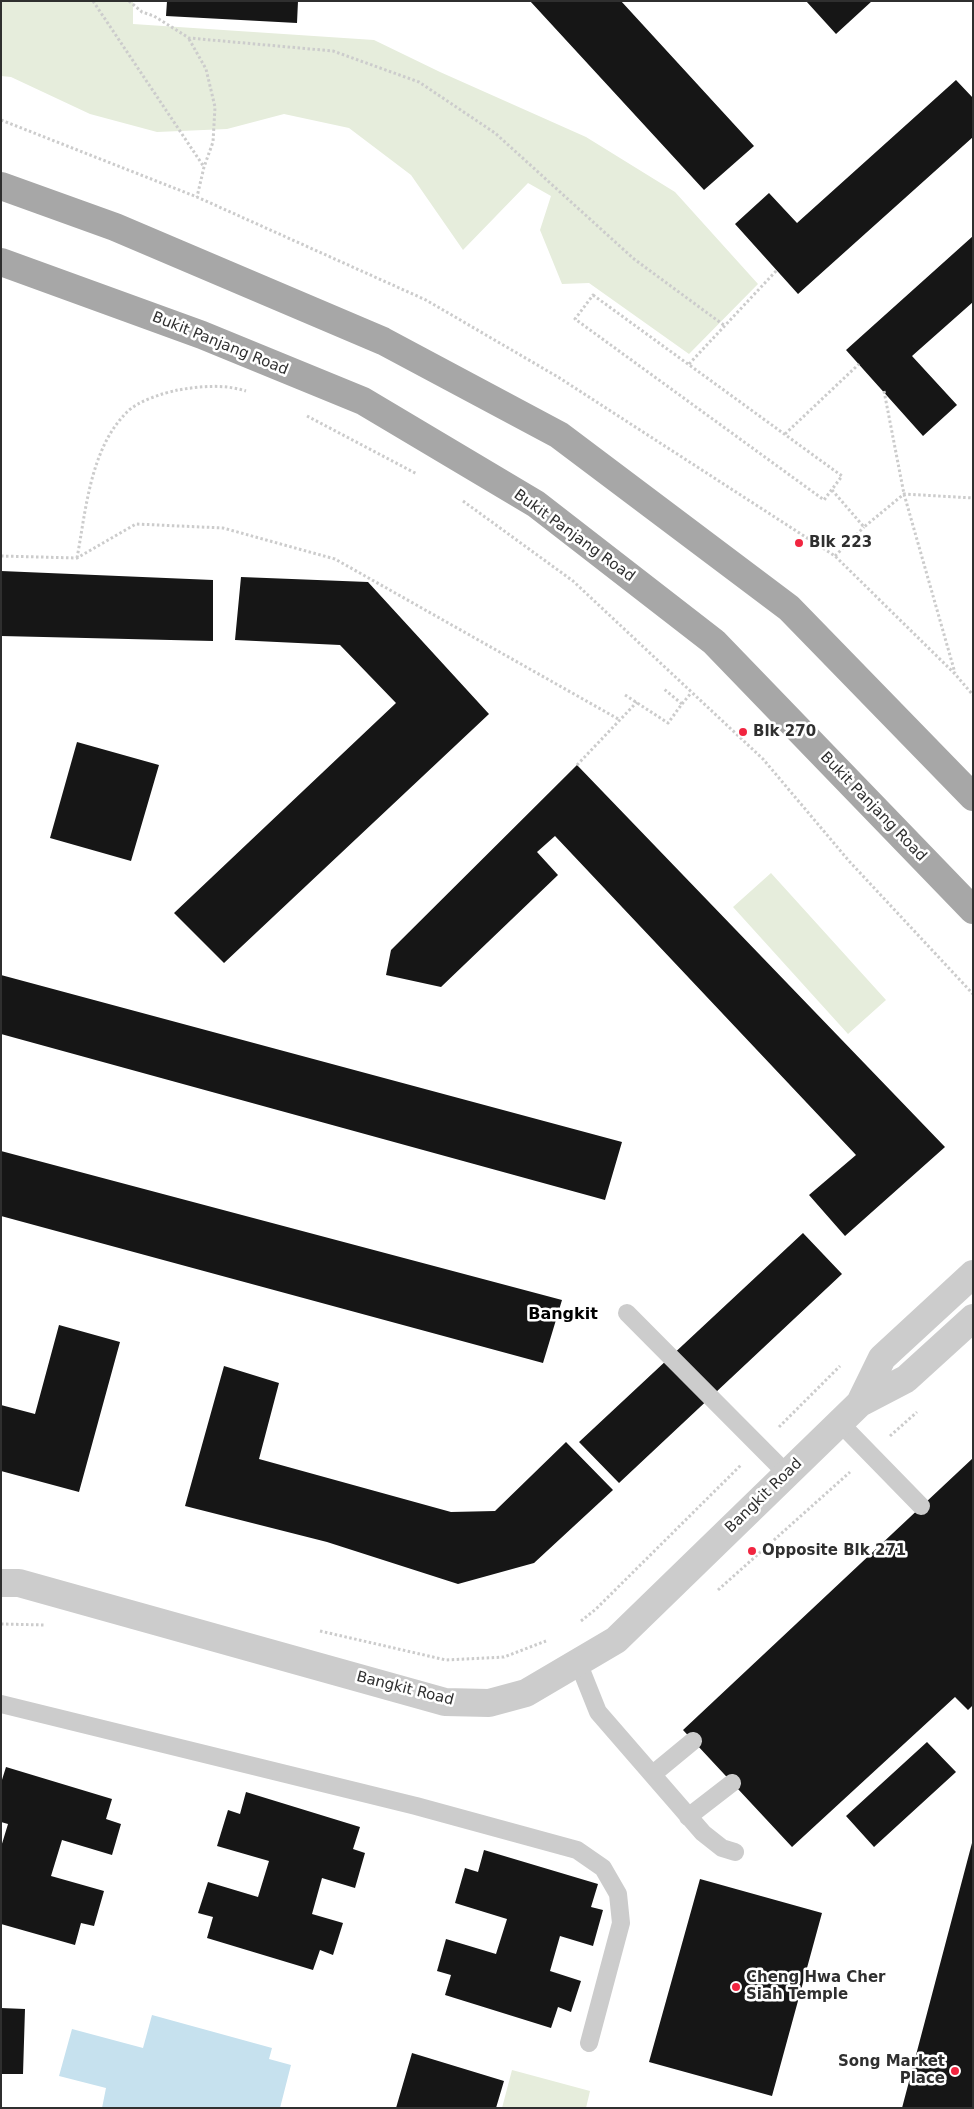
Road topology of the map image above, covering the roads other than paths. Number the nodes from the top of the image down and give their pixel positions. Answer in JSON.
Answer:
{"nodes":[{"id":1,"x":1,"y":186,"type":"edge"},
{"id":2,"x":1,"y":262,"type":"edge"},
{"id":3,"x":973,"y":797,"type":"edge"},
{"id":4,"x":973,"y":910,"type":"edge"},
{"id":5,"x":973,"y":1274,"type":"edge"},
{"id":6,"x":627,"y":1313,"type":"dead end"},
{"id":7,"x":973,"y":1318,"type":"edge"},
{"id":8,"x":860,"y":1403,"type":"junction"},
{"id":9,"x":840,"y":1423,"type":"junction"},
{"id":10,"x":787,"y":1474,"type":"junction"},
{"id":11,"x":921,"y":1506,"type":"dead end"},
{"id":12,"x":1,"y":1583,"type":"edge"},
{"id":13,"x":578,"y":1662,"type":"junction"},
{"id":14,"x":1,"y":1704,"type":"edge"},
{"id":15,"x":693,"y":1741,"type":"dead end"},
{"id":16,"x":653,"y":1774,"type":"junction"},
{"id":17,"x":732,"y":1783,"type":"dead end"},
{"id":18,"x":688,"y":1817,"type":"junction"},
{"id":19,"x":735,"y":1852,"type":"dead end"},
{"id":20,"x":589,"y":2043,"type":"dead end"}],
"edges":[{"from":1,"to":3,"type":"main road"},
{"from":2,"to":4,"type":"main road","name":"Bukit Panjang Road"},
{"from":5,"to":8,"type":"street","name":"Bangkit Road"},
{"from":6,"to":10,"type":"lane"},
{"from":7,"to":8,"type":"street","name":"Bangkit Road"},
{"from":8,"to":9,"type":"street","name":"Bangkit Road"},
{"from":9,"to":10,"type":"street","name":"Bangkit Road"},
{"from":9,"to":11,"type":"lane"},
{"from":10,"to":13,"type":"street","name":"Bangkit Road"},
{"from":12,"to":13,"type":"street","name":"Bangkit Road"},
{"from":13,"to":16,"type":"lane"},
{"from":14,"to":20,"type":"lane"},
{"from":15,"to":16,"type":"lane"},
{"from":16,"to":18,"type":"lane"},
{"from":17,"to":18,"type":"lane"},
{"from":18,"to":19,"type":"lane"}]}
